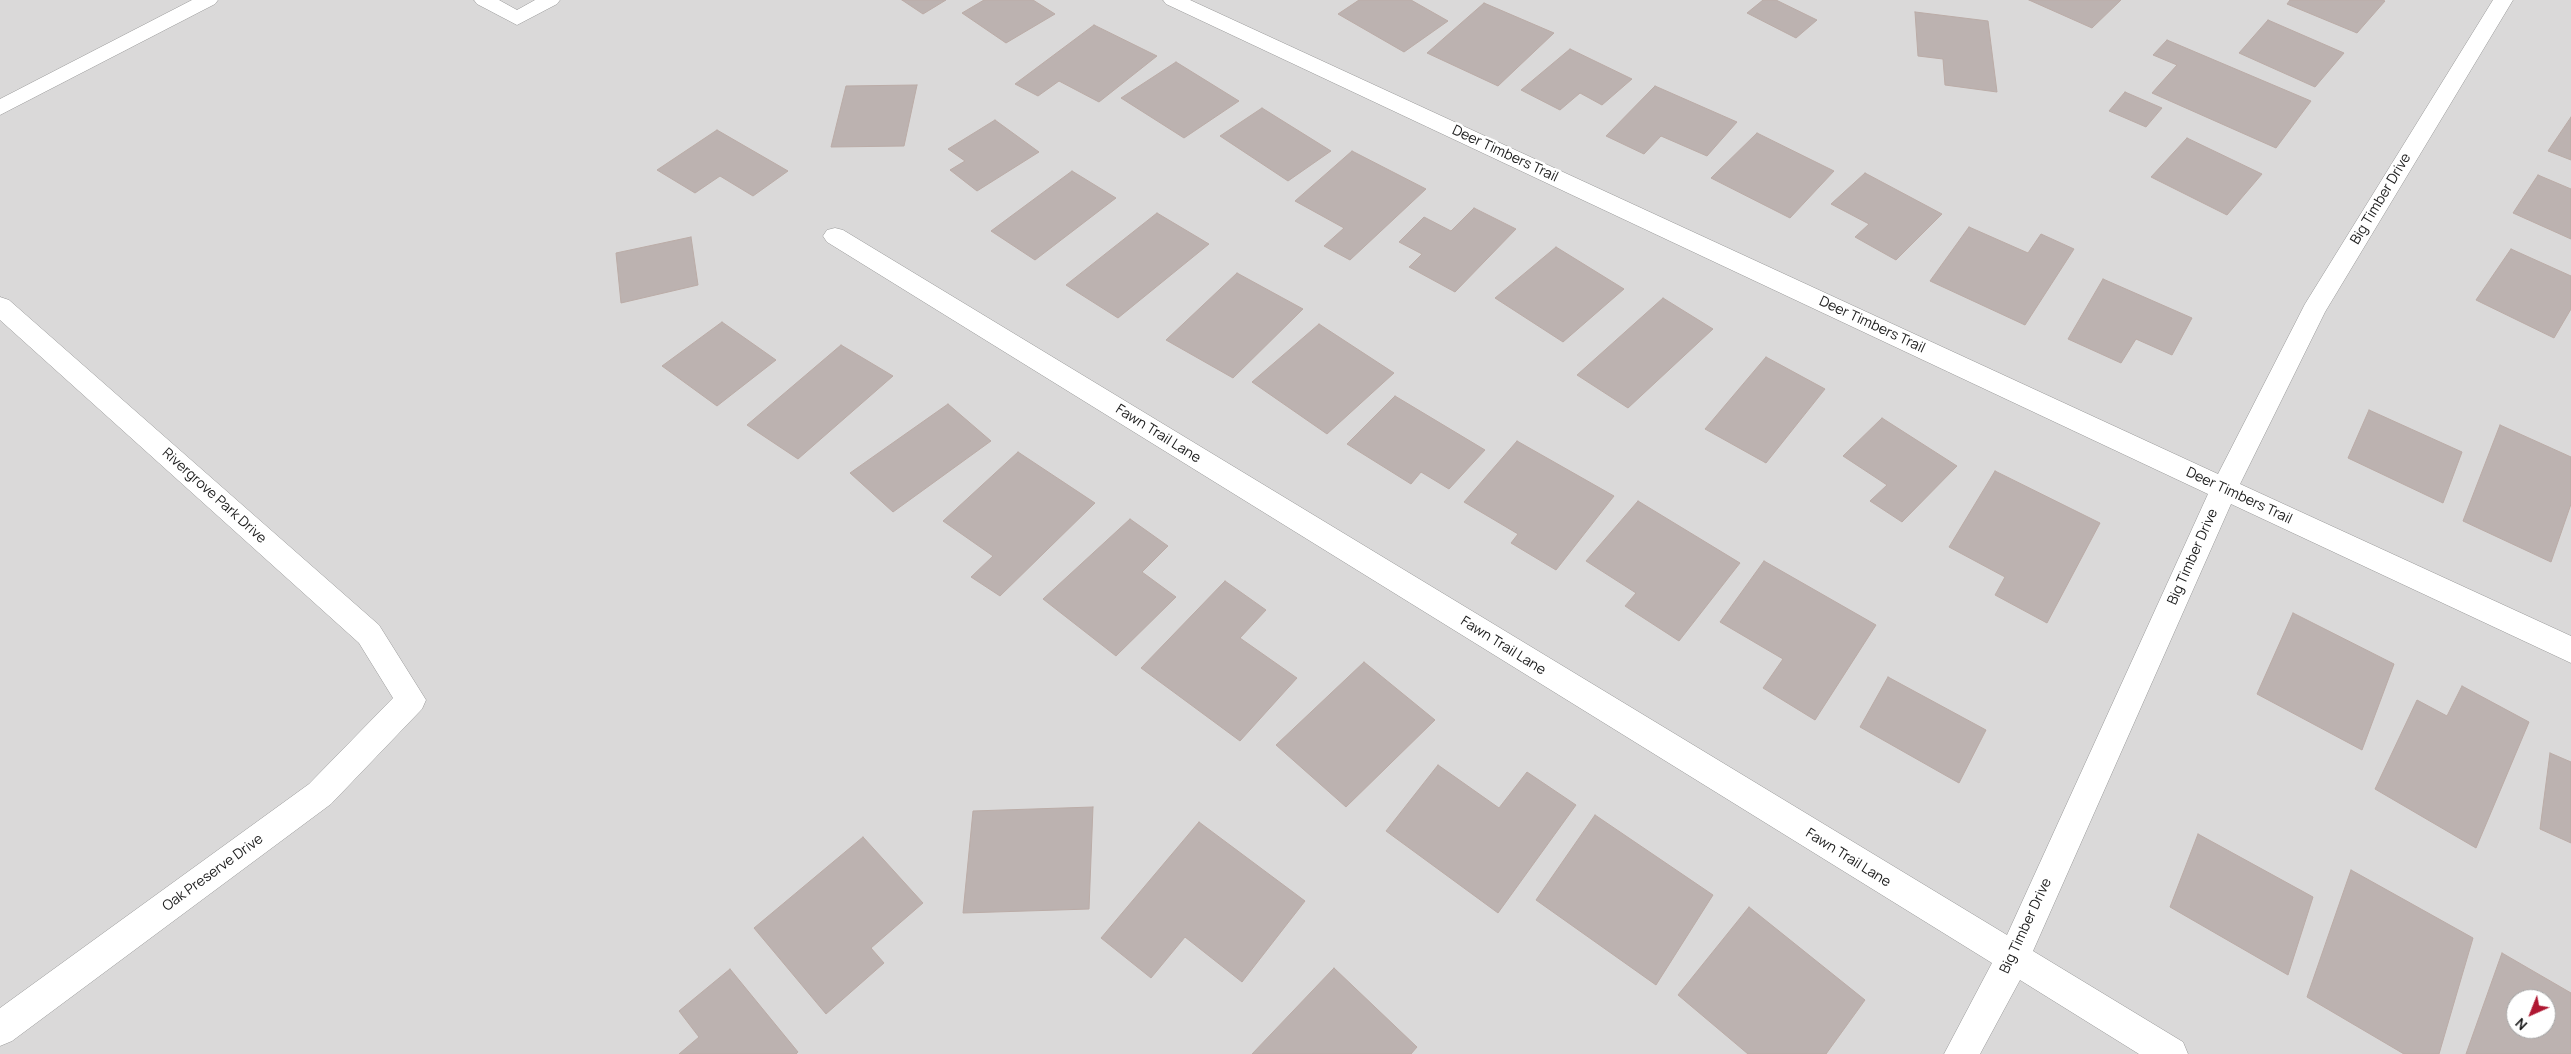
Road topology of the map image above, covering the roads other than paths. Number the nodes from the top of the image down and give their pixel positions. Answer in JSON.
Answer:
{"nodes":[{"id":1,"x":208,"y":0,"type":"edge"},
{"id":2,"x":484,"y":0,"type":"edge"},
{"id":3,"x":550,"y":0,"type":"edge"},
{"id":4,"x":1173,"y":0,"type":"edge"},
{"id":5,"x":2503,"y":0,"type":"edge"},
{"id":6,"x":0,"y":108,"type":"edge"},
{"id":7,"x":835,"y":236,"type":"dead end"},
{"id":8,"x":0,"y":306,"type":"edge"},
{"id":9,"x":2224,"y":489,"type":"junction"},
{"id":10,"x":2571,"y":650,"type":"edge"},
{"id":11,"x":411,"y":700,"type":"joint"},
{"id":12,"x":2013,"y":958,"type":"junction"},
{"id":13,"x":0,"y":1029,"type":"edge"},
{"id":14,"x":1962,"y":1054,"type":"edge"},
{"id":15,"x":2171,"y":1054,"type":"edge"}],
"edges":[{"from":1,"to":6,"type":"street"},
{"from":2,"to":3,"type":"street"},
{"from":4,"to":9,"type":"street","name":"Deer Timbers Trail"},
{"from":5,"to":9,"type":"street","name":"Big Timber Drive"},
{"from":7,"to":12,"type":"street","name":"Fawn Trail Lane"},
{"from":8,"to":11,"type":"street","name":"Rivergrove Park Drive"},
{"from":9,"to":10,"type":"street","name":"Deer Timbers Trail"},
{"from":9,"to":12,"type":"street","name":"Big Timber Drive"},
{"from":11,"to":13,"type":"street","name":"Oak Preserve Drive"},
{"from":12,"to":14,"type":"street","name":"Big Timber Drive"},
{"from":12,"to":15,"type":"street","name":"Fawn Trail Lane"}]}
